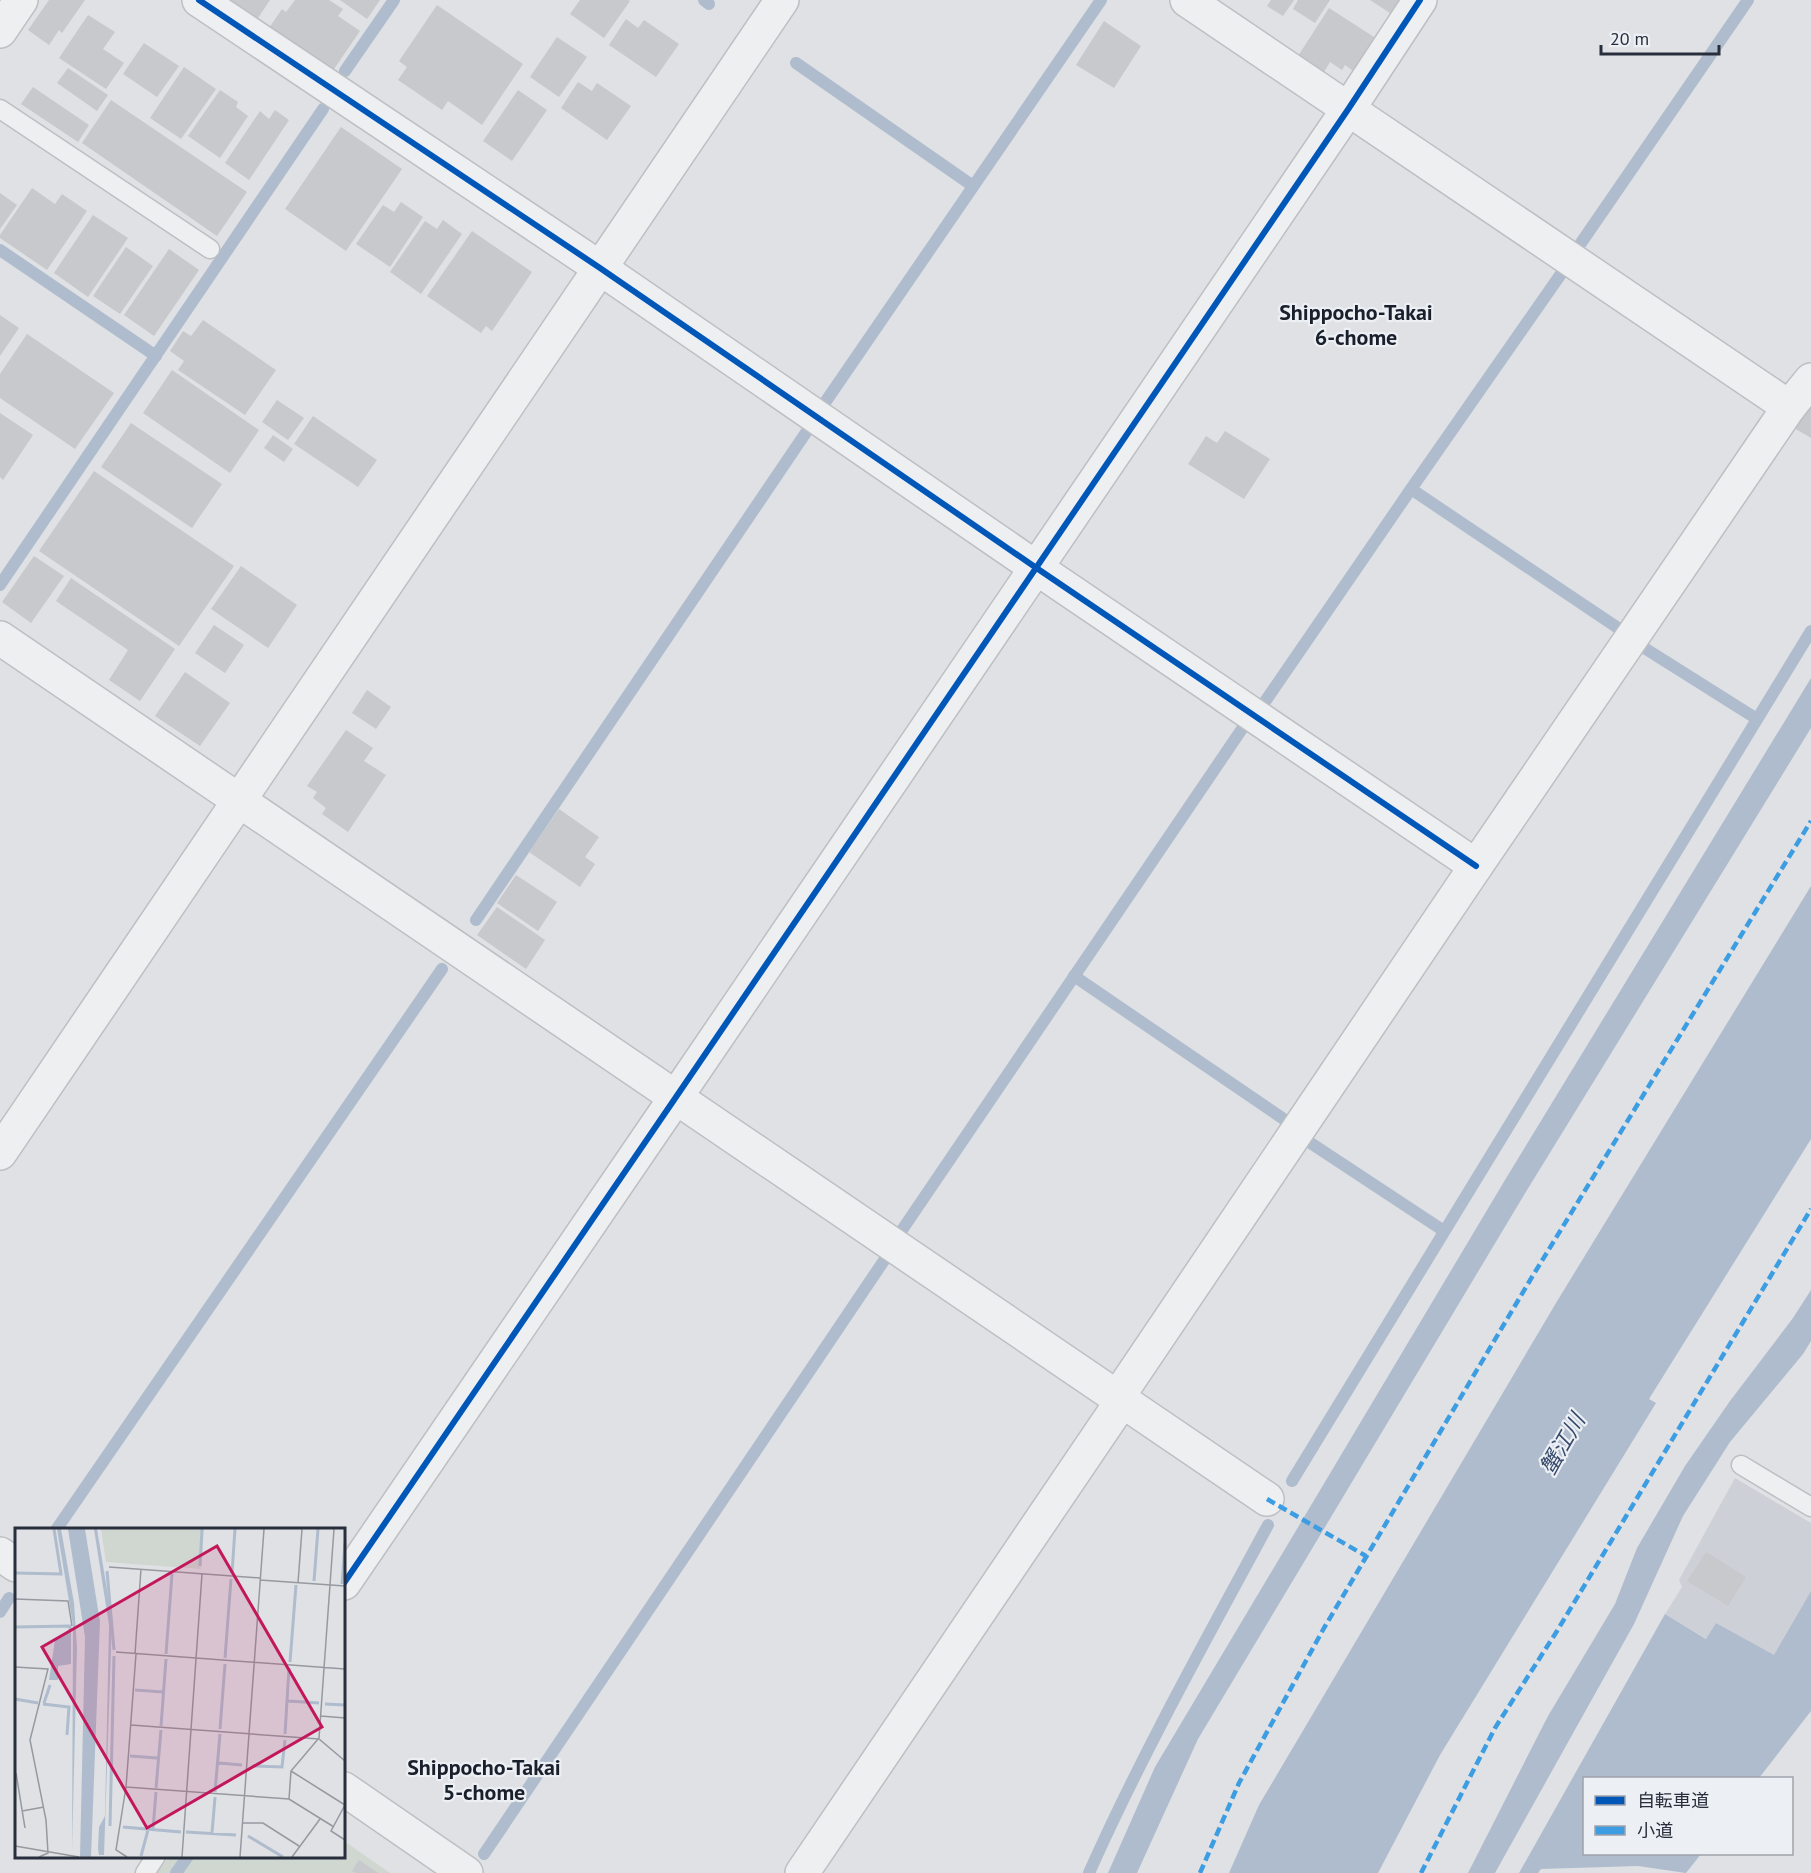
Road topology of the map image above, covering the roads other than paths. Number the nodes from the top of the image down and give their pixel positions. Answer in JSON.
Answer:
{"nodes":[{"id":1,"x":21,"y":0,"type":"edge"},
{"id":2,"x":199,"y":0,"type":"edge"},
{"id":3,"x":782,"y":0,"type":"edge"},
{"id":4,"x":1187,"y":0,"type":"edge"},
{"id":5,"x":1420,"y":0,"type":"edge"},
{"id":6,"x":0,"y":31,"type":"edge"},
{"id":7,"x":1348,"y":108,"type":"junction"},
{"id":8,"x":0,"y":109,"type":"edge"},
{"id":9,"x":210,"y":249,"type":"dead end"},
{"id":10,"x":600,"y":268,"type":"junction"},
{"id":11,"x":1811,"y":380,"type":"edge"},
{"id":12,"x":1789,"y":407,"type":"junction"},
{"id":13,"x":1035,"y":567,"type":"junction"},
{"id":14,"x":0,"y":638,"type":"edge"},
{"id":15,"x":240,"y":800,"type":"junction"},
{"id":16,"x":1476,"y":866,"type":"junction"},
{"id":17,"x":676,"y":1097,"type":"junction"},
{"id":18,"x":0,"y":1153,"type":"edge"},
{"id":19,"x":1119,"y":1400,"type":"junction"},
{"id":20,"x":1741,"y":1465,"type":"dead end"},
{"id":21,"x":1267,"y":1499,"type":"dead end"},
{"id":22,"x":1811,"y":1507,"type":"edge"},
{"id":23,"x":0,"y":1554,"type":"edge"},
{"id":24,"x":15,"y":1564,"type":"edge"},
{"id":25,"x":345,"y":1582,"type":"edge"},
{"id":26,"x":345,"y":1790,"type":"edge"},
{"id":27,"x":155,"y":1858,"type":"edge"},
{"id":28,"x":145,"y":1873,"type":"edge"},
{"id":29,"x":466,"y":1873,"type":"edge"},
{"id":30,"x":802,"y":1873,"type":"edge"}],
"edges":[{"from":1,"to":6,"type":"street"},
{"from":2,"to":10,"type":"street"},
{"from":3,"to":10,"type":"street"},
{"from":4,"to":7,"type":"street"},
{"from":5,"to":7,"type":"street"},
{"from":7,"to":12,"type":"street"},
{"from":7,"to":13,"type":"street"},
{"from":8,"to":9,"type":"lane"},
{"from":10,"to":13,"type":"street"},
{"from":10,"to":15,"type":"street"},
{"from":11,"to":12,"type":"street"},
{"from":12,"to":16,"type":"street"},
{"from":13,"to":16,"type":"street"},
{"from":13,"to":17,"type":"street"},
{"from":14,"to":15,"type":"street"},
{"from":15,"to":17,"type":"street"},
{"from":15,"to":18,"type":"street"},
{"from":16,"to":19,"type":"street"},
{"from":17,"to":19,"type":"street"},
{"from":17,"to":25,"type":"street"},
{"from":19,"to":21,"type":"street"},
{"from":19,"to":30,"type":"street"},
{"from":20,"to":22,"type":"lane"},
{"from":23,"to":24,"type":"street"},
{"from":26,"to":29,"type":"street"},
{"from":27,"to":28,"type":"lane"}]}
